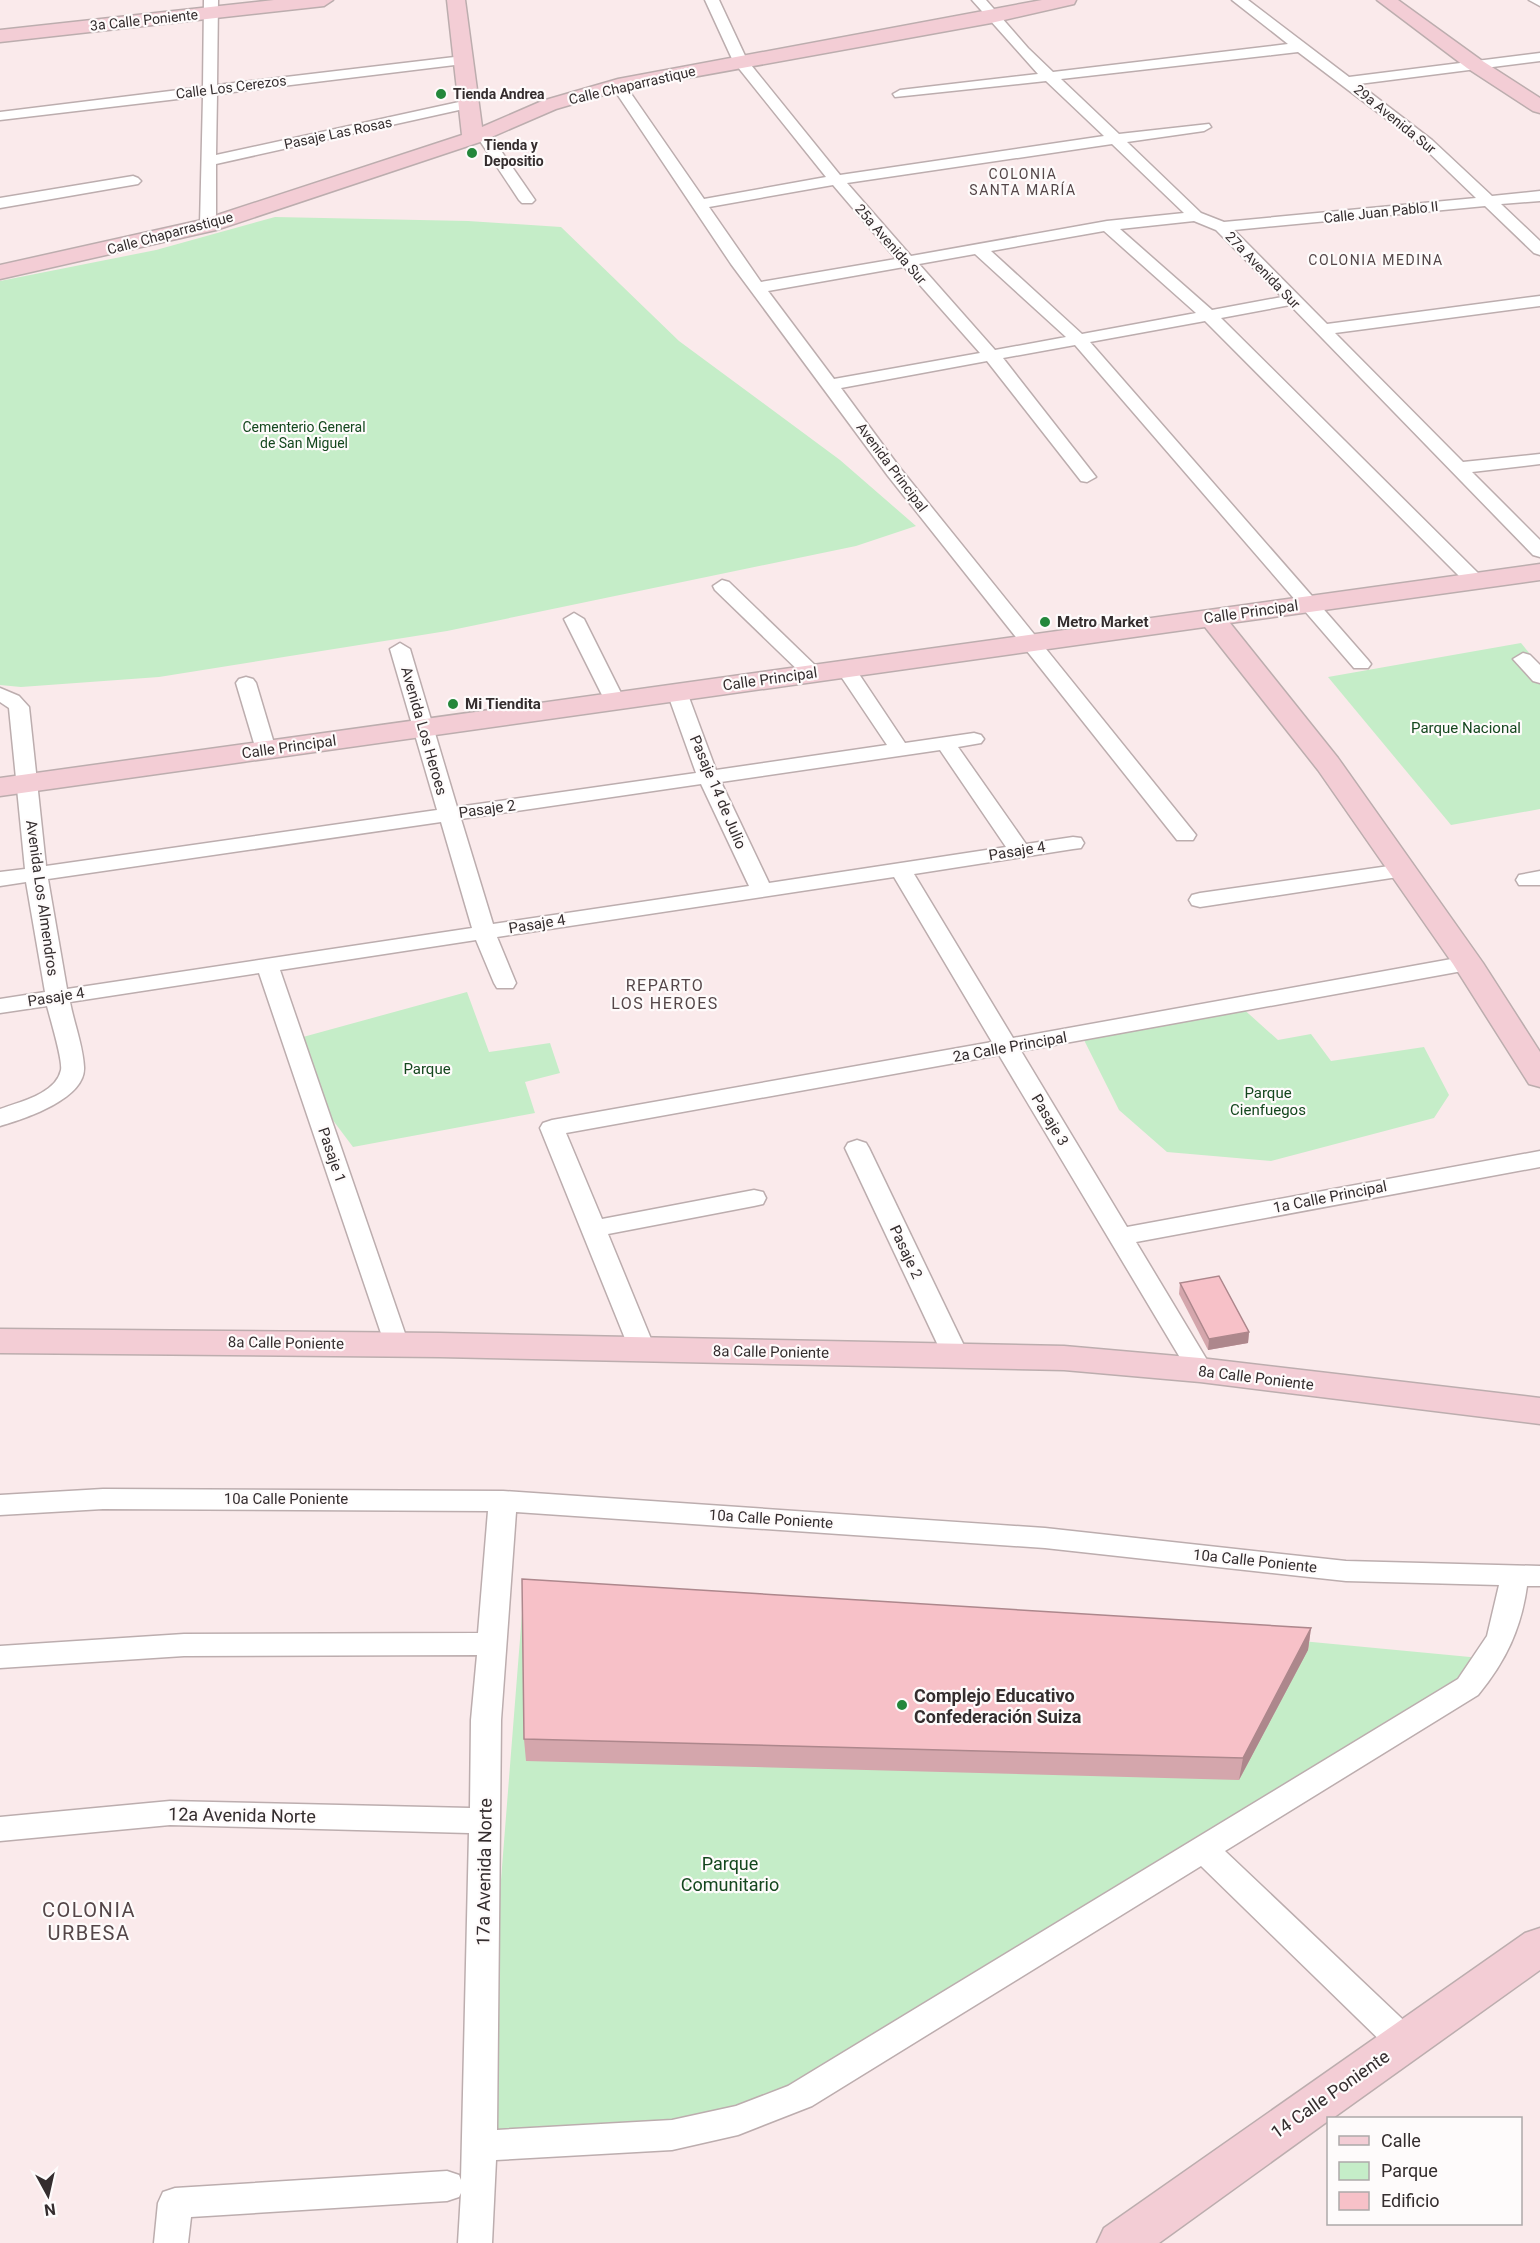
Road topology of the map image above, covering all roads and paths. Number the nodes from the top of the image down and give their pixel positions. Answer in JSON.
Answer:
{"nodes":[{"id":1,"x":324,"y":0,"type":"edge"},
{"id":2,"x":456,"y":0,"type":"edge"},
{"id":3,"x":712,"y":0,"type":"edge"},
{"id":4,"x":1067,"y":0,"type":"edge"},
{"id":5,"x":1239,"y":0,"type":"edge"},
{"id":6,"x":1386,"y":0,"type":"edge"},
{"id":7,"x":1536,"y":0,"type":"edge"},
{"id":8,"x":1540,"y":2,"type":"edge"},
{"id":9,"x":211,"y":7,"type":"edge"},
{"id":10,"x":985,"y":8,"type":"edge"},
{"id":11,"x":0,"y":36,"type":"edge"},
{"id":12,"x":1301,"y":47,"type":"junction"},
{"id":13,"x":1540,"y":57,"type":"edge"},
{"id":14,"x":463,"y":60,"type":"junction"},
{"id":15,"x":740,"y":61,"type":"junction"},
{"id":16,"x":1474,"y":64,"type":"junction"},
{"id":17,"x":1050,"y":75,"type":"junction"},
{"id":18,"x":1349,"y":81,"type":"junction"},
{"id":19,"x":618,"y":85,"type":"junction"},
{"id":20,"x":210,"y":90,"type":"junction"},
{"id":21,"x":900,"y":94,"type":"dead end"},
{"id":22,"x":468,"y":104,"type":"junction"},
{"id":23,"x":1540,"y":106,"type":"edge"},
{"id":24,"x":0,"y":116,"type":"edge"},
{"id":25,"x":1203,"y":127,"type":"dead end"},
{"id":26,"x":478,"y":136,"type":"junction"},
{"id":27,"x":1115,"y":139,"type":"junction"},
{"id":28,"x":209,"y":161,"type":"junction"},
{"id":29,"x":835,"y":179,"type":"junction"},
{"id":30,"x":133,"y":181,"type":"dead end"},
{"id":31,"x":1540,"y":196,"type":"edge"},
{"id":32,"x":527,"y":200,"type":"dead end"},
{"id":33,"x":1491,"y":201,"type":"junction"},
{"id":34,"x":0,"y":203,"type":"edge"},
{"id":35,"x":700,"y":204,"type":"junction"},
{"id":36,"x":1196,"y":216,"type":"junction"},
{"id":37,"x":208,"y":225,"type":"junction"},
{"id":38,"x":1107,"y":226,"type":"junction"},
{"id":39,"x":1222,"y":227,"type":"junction"},
{"id":40,"x":980,"y":250,"type":"junction"},
{"id":41,"x":1540,"y":250,"type":"edge"},
{"id":42,"x":906,"y":262,"type":"junction"},
{"id":43,"x":0,"y":272,"type":"edge"},
{"id":44,"x":757,"y":288,"type":"junction"},
{"id":45,"x":1293,"y":300,"type":"junction"},
{"id":46,"x":1540,"y":301,"type":"edge"},
{"id":47,"x":1210,"y":317,"type":"junction"},
{"id":48,"x":1321,"y":330,"type":"junction"},
{"id":49,"x":1080,"y":341,"type":"junction"},
{"id":50,"x":991,"y":355,"type":"junction"},
{"id":51,"x":831,"y":386,"type":"junction"},
{"id":52,"x":1540,"y":459,"type":"edge"},
{"id":53,"x":1457,"y":468,"type":"junction"},
{"id":54,"x":1087,"y":477,"type":"dead end"},
{"id":55,"x":1540,"y":551,"type":"edge"},
{"id":56,"x":1540,"y":572,"type":"edge"},
{"id":57,"x":1475,"y":581,"type":"junction"},
{"id":58,"x":722,"y":586,"type":"dead end"},
{"id":59,"x":1311,"y":604,"type":"junction"},
{"id":60,"x":1212,"y":618,"type":"junction"},
{"id":61,"x":574,"y":619,"type":"dead end"},
{"id":62,"x":1029,"y":643,"type":"junction"},
{"id":63,"x":400,"y":649,"type":"dead end"},
{"id":64,"x":1523,"y":659,"type":"dead end"},
{"id":65,"x":1361,"y":664,"type":"dead end"},
{"id":66,"x":846,"y":669,"type":"junction"},
{"id":67,"x":812,"y":674,"type":"junction"},
{"id":68,"x":1540,"y":677,"type":"edge"},
{"id":69,"x":246,"y":683,"type":"dead end"},
{"id":70,"x":677,"y":692,"type":"junction"},
{"id":71,"x":0,"y":694,"type":"edge"},
{"id":72,"x":615,"y":701,"type":"junction"},
{"id":73,"x":422,"y":728,"type":"junction"},
{"id":74,"x":974,"y":739,"type":"dead end"},
{"id":75,"x":945,"y":743,"type":"junction"},
{"id":76,"x":266,"y":750,"type":"junction"},
{"id":77,"x":900,"y":750,"type":"junction"},
{"id":78,"x":708,"y":777,"type":"junction"},
{"id":79,"x":13,"y":785,"type":"edge"},
{"id":80,"x":448,"y":815,"type":"junction"},
{"id":81,"x":1185,"y":835,"type":"dead end"},
{"id":82,"x":1073,"y":843,"type":"dead end"},
{"id":83,"x":1020,"y":851,"type":"junction"},
{"id":84,"x":900,"y":869,"type":"junction"},
{"id":85,"x":1403,"y":870,"type":"junction"},
{"id":86,"x":36,"y":874,"type":"junction"},
{"id":87,"x":0,"y":879,"type":"edge"},
{"id":88,"x":762,"y":890,"type":"junction"},
{"id":89,"x":1200,"y":900,"type":"dead end"},
{"id":90,"x":484,"y":932,"type":"junction"},
{"id":91,"x":1468,"y":963,"type":"junction"},
{"id":92,"x":267,"y":965,"type":"junction"},
{"id":93,"x":504,"y":983,"type":"dead end"},
{"id":94,"x":57,"y":997,"type":"junction"},
{"id":95,"x":0,"y":1006,"type":"edge"},
{"id":96,"x":1006,"y":1048,"type":"junction"},
{"id":97,"x":1540,"y":1077,"type":"edge"},
{"id":98,"x":0,"y":1118,"type":"edge"},
{"id":99,"x":857,"y":1148,"type":"dead end"},
{"id":100,"x":1540,"y":1159,"type":"edge"},
{"id":101,"x":754,"y":1198,"type":"dead end"},
{"id":102,"x":593,"y":1229,"type":"junction"},
{"id":103,"x":1120,"y":1237,"type":"junction"},
{"id":104,"x":0,"y":1341,"type":"edge"},
{"id":105,"x":396,"y":1345,"type":"junction"},
{"id":106,"x":643,"y":1351,"type":"junction"},
{"id":107,"x":956,"y":1356,"type":"junction"},
{"id":108,"x":1200,"y":1370,"type":"junction"},
{"id":109,"x":1540,"y":1411,"type":"edge"},
{"id":110,"x":503,"y":1501,"type":"junction"},
{"id":111,"x":0,"y":1505,"type":"edge"},
{"id":112,"x":1527,"y":1576,"type":"edge"},
{"id":113,"x":492,"y":1644,"type":"junction"},
{"id":114,"x":0,"y":1657,"type":"edge"},
{"id":115,"x":485,"y":1821,"type":"junction"},
{"id":116,"x":0,"y":1829,"type":"edge"},
{"id":117,"x":1204,"y":1850,"type":"junction"},
{"id":118,"x":1539,"y":1949,"type":"edge"},
{"id":119,"x":1404,"y":2042,"type":"junction"},
{"id":120,"x":480,"y":2146,"type":"junction"},
{"id":121,"x":447,"y":2186,"type":"dead end"},
{"id":122,"x":171,"y":2243,"type":"edge"},
{"id":123,"x":475,"y":2243,"type":"edge"},
{"id":124,"x":1121,"y":2243,"type":"edge"}],
"edges":[{"from":1,"to":9,"type":"street","name":"3a Calle Poniente"},
{"from":2,"to":14,"type":"street"},
{"from":3,"to":15,"type":"street","name":"25a Avenida Sur"},
{"from":4,"to":10,"type":"street","name":"Calle Chaparrastique"},
{"from":5,"to":12,"type":"street","name":"29a Avenida Sur"},
{"from":6,"to":16,"type":"street"},
{"from":7,"to":8,"type":"street"},
{"from":9,"to":11,"type":"street","name":"3a Calle Poniente"},
{"from":9,"to":20,"type":"street"},
{"from":10,"to":15,"type":"street","name":"Calle Chaparrastique"},
{"from":10,"to":17,"type":"street","name":"27a Avenida Sur"},
{"from":12,"to":17,"type":"street"},
{"from":12,"to":18,"type":"street","name":"29a Avenida Sur"},
{"from":13,"to":16,"type":"street"},
{"from":14,"to":20,"type":"street","name":"Calle Los Cerezos"},
{"from":14,"to":22,"type":"street"},
{"from":15,"to":19,"type":"street","name":"Calle Chaparrastique"},
{"from":15,"to":29,"type":"street","name":"25a Avenida Sur"},
{"from":16,"to":18,"type":"street"},
{"from":16,"to":23,"type":"street"},
{"from":17,"to":21,"type":"street"},
{"from":17,"to":27,"type":"street","name":"27a Avenida Sur"},
{"from":18,"to":33,"type":"street","name":"29a Avenida Sur"},
{"from":19,"to":26,"type":"street","name":"Calle Chaparrastique"},
{"from":19,"to":35,"type":"street","name":"Avenida Principal"},
{"from":20,"to":24,"type":"street","name":"Calle Los Cerezos"},
{"from":20,"to":28,"type":"street"},
{"from":22,"to":26,"type":"street"},
{"from":22,"to":28,"type":"street","name":"Pasaje Las Rosas"},
{"from":25,"to":27,"type":"street"},
{"from":26,"to":32,"type":"street"},
{"from":26,"to":37,"type":"street","name":"Calle Chaparrastique"},
{"from":27,"to":29,"type":"street"},
{"from":27,"to":36,"type":"street","name":"27a Avenida Sur"},
{"from":28,"to":37,"type":"street"},
{"from":29,"to":35,"type":"street"},
{"from":29,"to":42,"type":"street","name":"25a Avenida Sur"},
{"from":30,"to":34,"type":"street"},
{"from":31,"to":33,"type":"street","name":"Calle Juan Pablo II"},
{"from":33,"to":39,"type":"street","name":"Calle Juan Pablo II"},
{"from":33,"to":41,"type":"street","name":"29a Avenida Sur"},
{"from":35,"to":44,"type":"street","name":"Avenida Principal"},
{"from":36,"to":38,"type":"street"},
{"from":36,"to":39,"type":"street","name":"27a Avenida Sur"},
{"from":37,"to":43,"type":"street","name":"Calle Chaparrastique"},
{"from":38,"to":40,"type":"street"},
{"from":38,"to":47,"type":"street"},
{"from":39,"to":45,"type":"street","name":"27a Avenida Sur"},
{"from":40,"to":42,"type":"street"},
{"from":40,"to":49,"type":"street"},
{"from":42,"to":44,"type":"street"},
{"from":42,"to":50,"type":"street","name":"25a Avenida Sur"},
{"from":44,"to":51,"type":"street","name":"Avenida Principal"},
{"from":45,"to":47,"type":"street"},
{"from":45,"to":48,"type":"street","name":"27a Avenida Sur"},
{"from":46,"to":48,"type":"street"},
{"from":47,"to":49,"type":"street"},
{"from":47,"to":57,"type":"street"},
{"from":48,"to":53,"type":"street","name":"27a Avenida Sur"},
{"from":49,"to":50,"type":"street"},
{"from":49,"to":59,"type":"street"},
{"from":50,"to":51,"type":"street"},
{"from":50,"to":54,"type":"street","name":"25a Avenida Sur"},
{"from":51,"to":62,"type":"street","name":"Avenida Principal"},
{"from":52,"to":53,"type":"street"},
{"from":53,"to":55,"type":"street","name":"27a Avenida Sur"},
{"from":56,"to":57,"type":"street","name":"Calle Principal"},
{"from":57,"to":59,"type":"street","name":"Calle Principal"},
{"from":58,"to":67,"type":"street"},
{"from":59,"to":60,"type":"street","name":"Calle Principal"},
{"from":59,"to":65,"type":"street"},
{"from":60,"to":62,"type":"street","name":"Calle Principal"},
{"from":60,"to":85,"type":"street"},
{"from":61,"to":72,"type":"street"},
{"from":62,"to":66,"type":"street","name":"Calle Principal"},
{"from":62,"to":81,"type":"street","name":"Avenida Principal"},
{"from":63,"to":73,"type":"street","name":"Avenida Los Heroes"},
{"from":64,"to":68,"type":"street"},
{"from":66,"to":67,"type":"street","name":"Calle Principal"},
{"from":66,"to":77,"type":"street"},
{"from":67,"to":70,"type":"street","name":"Calle Principal"},
{"from":69,"to":76,"type":"street"},
{"from":70,"to":72,"type":"street","name":"Calle Principal"},
{"from":70,"to":78,"type":"street","name":"Pasaje 14 de Julio"},
{"from":71,"to":79,"type":"street","name":"Avenida Los Almendros"},
{"from":72,"to":73,"type":"street","name":"Calle Principal"},
{"from":73,"to":76,"type":"street","name":"Calle Principal"},
{"from":73,"to":80,"type":"street","name":"Avenida Los Heroes"},
{"from":74,"to":75,"type":"street","name":"Pasaje 2"},
{"from":75,"to":77,"type":"street","name":"Pasaje 2"},
{"from":75,"to":83,"type":"street"},
{"from":76,"to":79,"type":"street","name":"Calle Principal"},
{"from":77,"to":78,"type":"street","name":"Pasaje 2"},
{"from":78,"to":80,"type":"street","name":"Pasaje 2"},
{"from":78,"to":88,"type":"street","name":"Pasaje 14 de Julio"},
{"from":79,"to":86,"type":"street","name":"Avenida Los Almendros"},
{"from":80,"to":86,"type":"street","name":"Pasaje 2"},
{"from":80,"to":90,"type":"street","name":"Avenida Los Heroes"},
{"from":82,"to":83,"type":"street","name":"Pasaje 4"},
{"from":83,"to":84,"type":"street","name":"Pasaje 4"},
{"from":84,"to":88,"type":"street","name":"Pasaje 4"},
{"from":84,"to":96,"type":"street","name":"Pasaje 3"},
{"from":85,"to":89,"type":"street"},
{"from":85,"to":91,"type":"street"},
{"from":86,"to":87,"type":"street","name":"Pasaje 2"},
{"from":86,"to":94,"type":"street","name":"Avenida Los Almendros"},
{"from":88,"to":90,"type":"street","name":"Pasaje 4"},
{"from":90,"to":92,"type":"street","name":"Pasaje 4"},
{"from":90,"to":93,"type":"street","name":"Avenida Los Heroes"},
{"from":91,"to":96,"type":"street","name":"2a Calle Principal"},
{"from":91,"to":97,"type":"street"},
{"from":92,"to":94,"type":"street","name":"Pasaje 4"},
{"from":92,"to":105,"type":"street","name":"Pasaje 1"},
{"from":94,"to":95,"type":"street","name":"Pasaje 4"},
{"from":94,"to":98,"type":"street","name":"Avenida Los Almendros"},
{"from":96,"to":102,"type":"street","name":"2a Calle Principal"},
{"from":96,"to":103,"type":"street","name":"Pasaje 3"},
{"from":99,"to":107,"type":"street","name":"Pasaje 2"},
{"from":100,"to":103,"type":"street","name":"1a Calle Principal"},
{"from":101,"to":102,"type":"street"},
{"from":102,"to":106,"type":"street"},
{"from":103,"to":108,"type":"street","name":"Pasaje 3"},
{"from":104,"to":105,"type":"street","name":"8a Calle Poniente"},
{"from":105,"to":106,"type":"street","name":"8a Calle Poniente"},
{"from":106,"to":107,"type":"street","name":"8a Calle Poniente"},
{"from":107,"to":108,"type":"street","name":"8a Calle Poniente"},
{"from":108,"to":109,"type":"street","name":"8a Calle Poniente"},
{"from":110,"to":111,"type":"street","name":"10a Calle Poniente"},
{"from":110,"to":112,"type":"street","name":"10a Calle Poniente"},
{"from":110,"to":113,"type":"street","name":"17a Avenida Norte"},
{"from":112,"to":117,"type":"street"},
{"from":113,"to":114,"type":"street"},
{"from":113,"to":115,"type":"street","name":"17a Avenida Norte"},
{"from":115,"to":116,"type":"street","name":"12a Avenida Norte"},
{"from":115,"to":120,"type":"street","name":"17a Avenida Norte"},
{"from":117,"to":119,"type":"street"},
{"from":117,"to":120,"type":"street"},
{"from":118,"to":119,"type":"street","name":"14 Calle Poniente"},
{"from":119,"to":124,"type":"street","name":"14 Calle Poniente"},
{"from":120,"to":123,"type":"street","name":"17a Avenida Norte"},
{"from":121,"to":122,"type":"street"}]}
